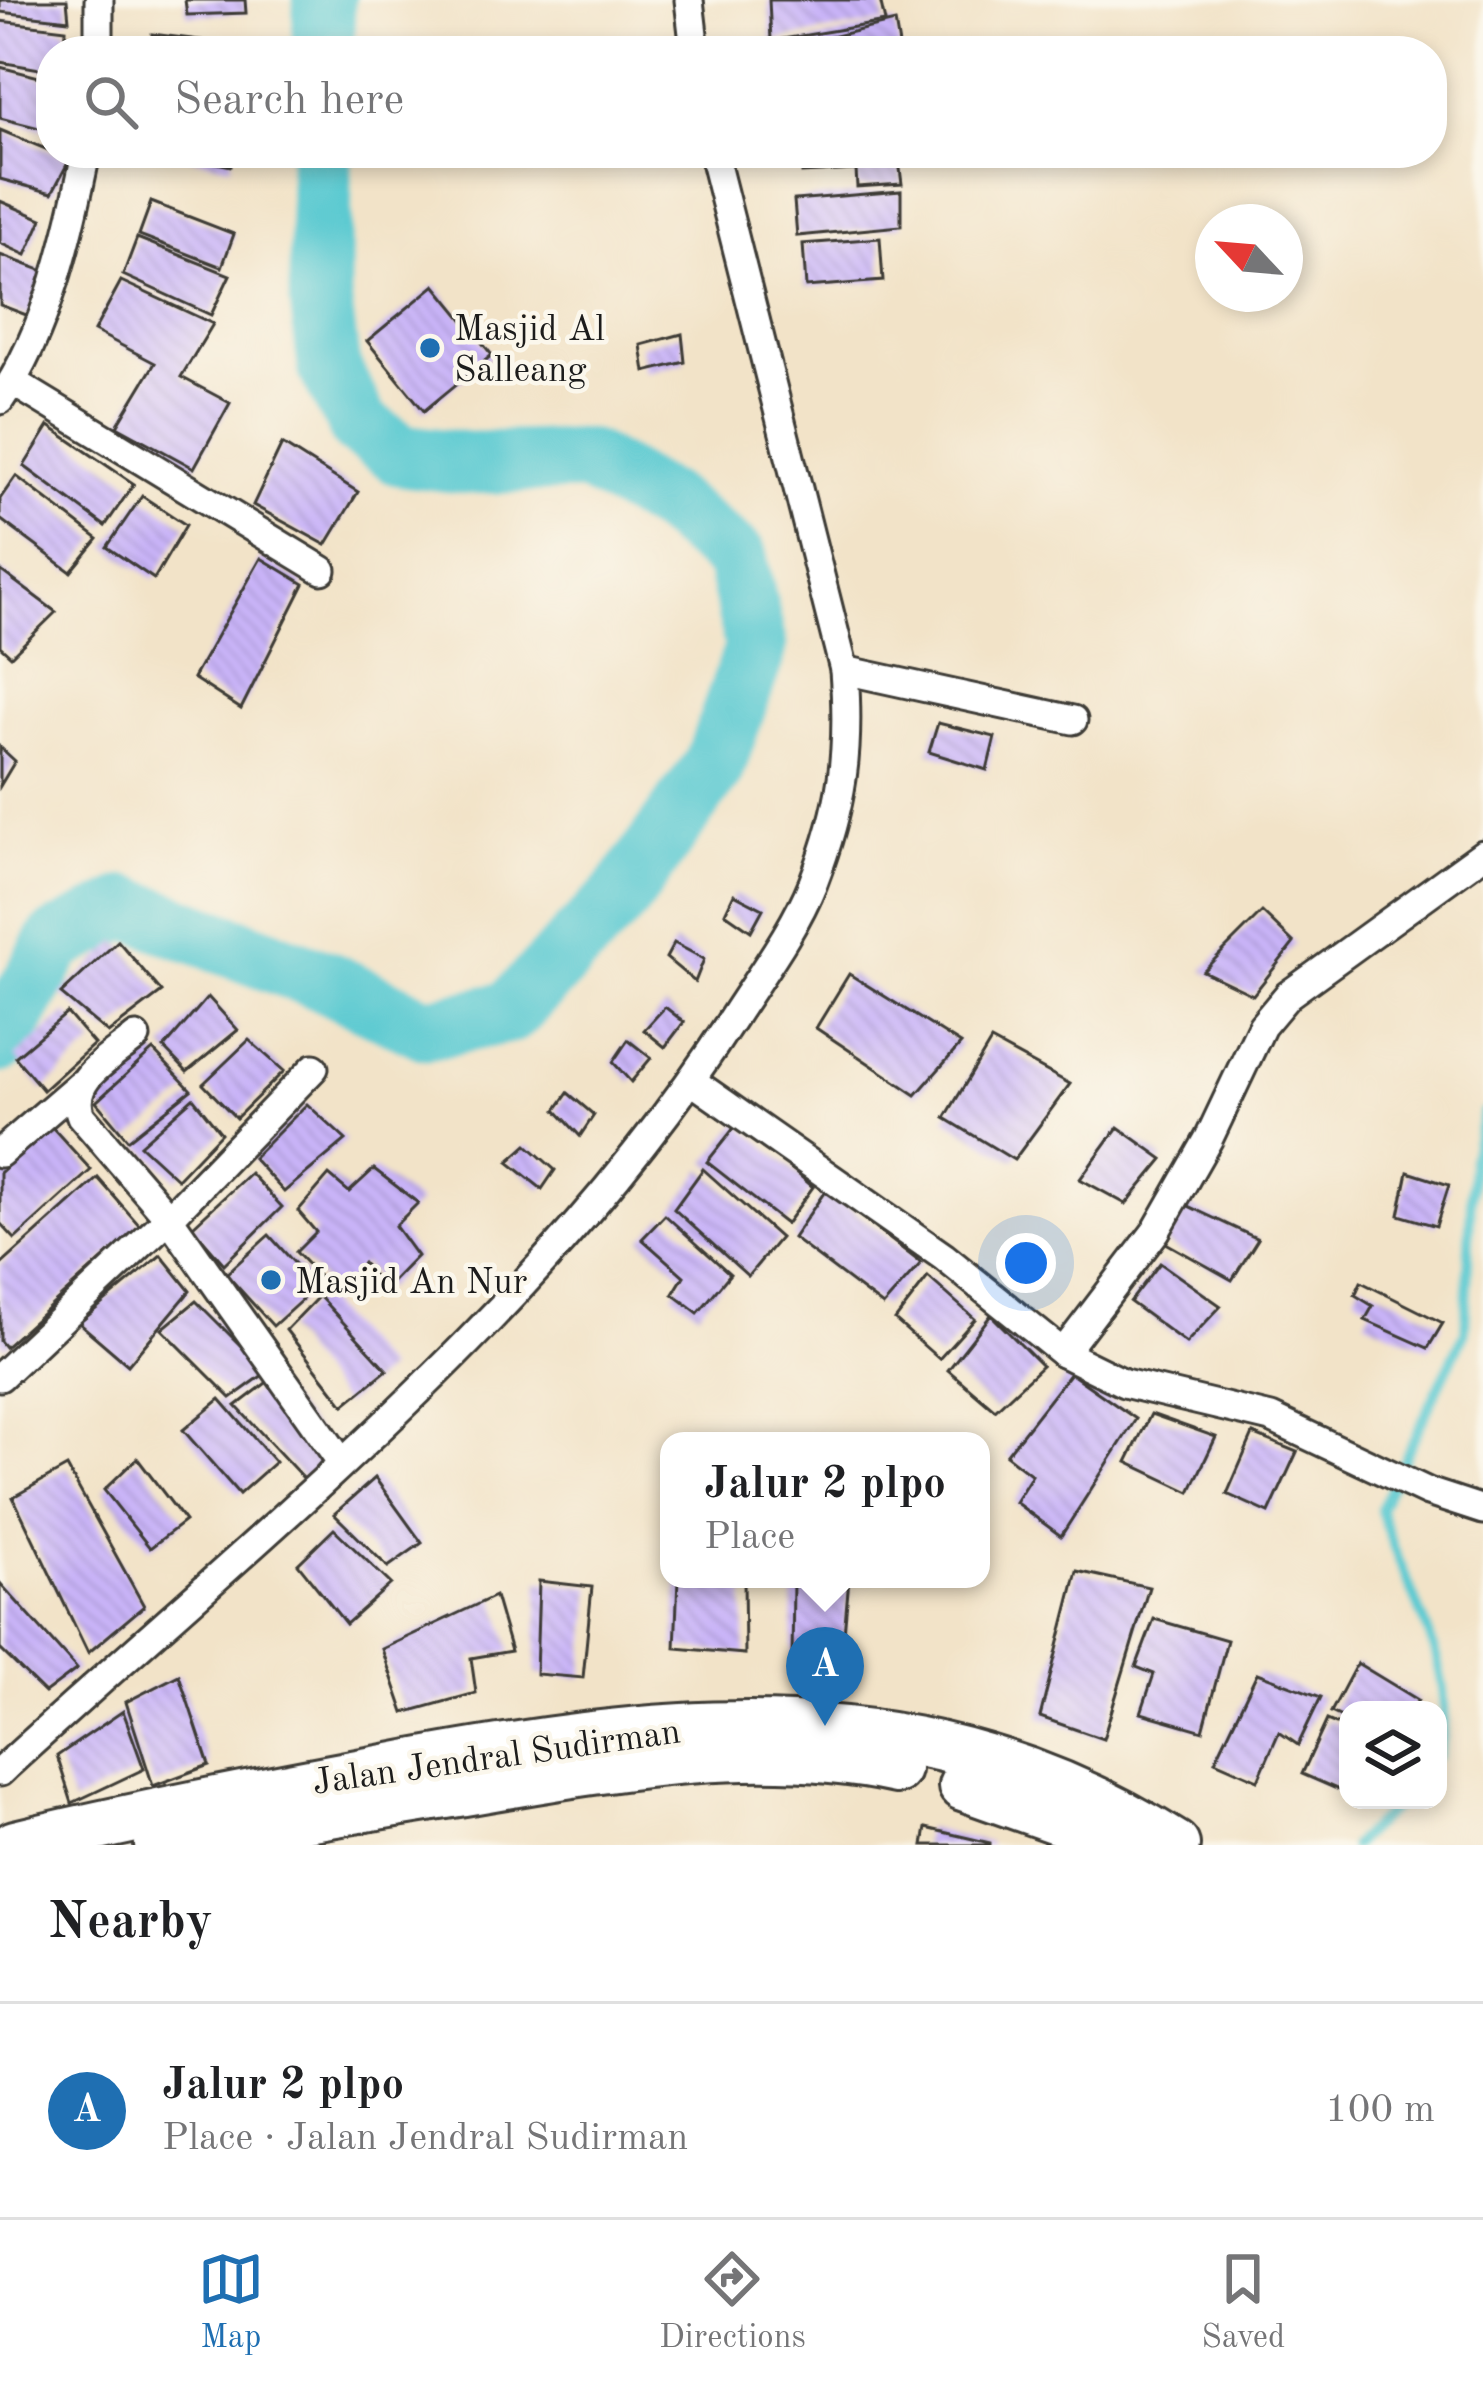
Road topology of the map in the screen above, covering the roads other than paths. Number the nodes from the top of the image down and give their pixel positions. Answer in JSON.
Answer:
{"nodes":[{"id":1,"x":99,"y":0,"type":"edge"},
{"id":2,"x":689,"y":0,"type":"edge"},
{"id":3,"x":98,"y":36,"type":"edge"},
{"id":4,"x":693,"y":36,"type":"edge"},
{"id":5,"x":83,"y":168,"type":"edge"},
{"id":6,"x":717,"y":168,"type":"edge"},
{"id":7,"x":6,"y":391,"type":"edge"},
{"id":8,"x":322,"y":570,"type":"dead end"},
{"id":9,"x":844,"y":670,"type":"junction"},
{"id":10,"x":1073,"y":720,"type":"dead end"},
{"id":11,"x":1483,"y":854,"type":"edge"},
{"id":12,"x":136,"y":1037,"type":"dead end"},
{"id":13,"x":314,"y":1069,"type":"dead end"},
{"id":14,"x":692,"y":1081,"type":"junction"},
{"id":15,"x":80,"y":1085,"type":"junction"},
{"id":16,"x":0,"y":1153,"type":"edge"},
{"id":17,"x":169,"y":1218,"type":"junction"},
{"id":18,"x":1063,"y":1353,"type":"junction"},
{"id":19,"x":0,"y":1377,"type":"edge"},
{"id":20,"x":342,"y":1462,"type":"junction"},
{"id":21,"x":1483,"y":1510,"type":"edge"},
{"id":22,"x":0,"y":1772,"type":"edge"},
{"id":23,"x":15,"y":1845,"type":"edge"},
{"id":24,"x":159,"y":1845,"type":"edge"},
{"id":25,"x":1128,"y":1845,"type":"edge"},
{"id":26,"x":1175,"y":1845,"type":"edge"}],
"edges":[{"from":1,"to":3,"type":"street"},
{"from":2,"to":4,"type":"street"},
{"from":5,"to":7,"type":"street"},
{"from":6,"to":9,"type":"street"},
{"from":7,"to":8,"type":"street"},
{"from":9,"to":10,"type":"street"},
{"from":9,"to":14,"type":"street"},
{"from":11,"to":18,"type":"street"},
{"from":12,"to":15,"type":"street"},
{"from":13,"to":17,"type":"street"},
{"from":14,"to":18,"type":"street"},
{"from":14,"to":20,"type":"street"},
{"from":15,"to":16,"type":"street"},
{"from":15,"to":17,"type":"street"},
{"from":17,"to":19,"type":"street"},
{"from":17,"to":20,"type":"street"},
{"from":18,"to":21,"type":"street"},
{"from":20,"to":22,"type":"street"},
{"from":23,"to":26,"type":"highway","name":"Jalan Jendral Sudirman"},
{"from":24,"to":25,"type":"highway","name":"Jalan Jendral Sudirman"}]}
